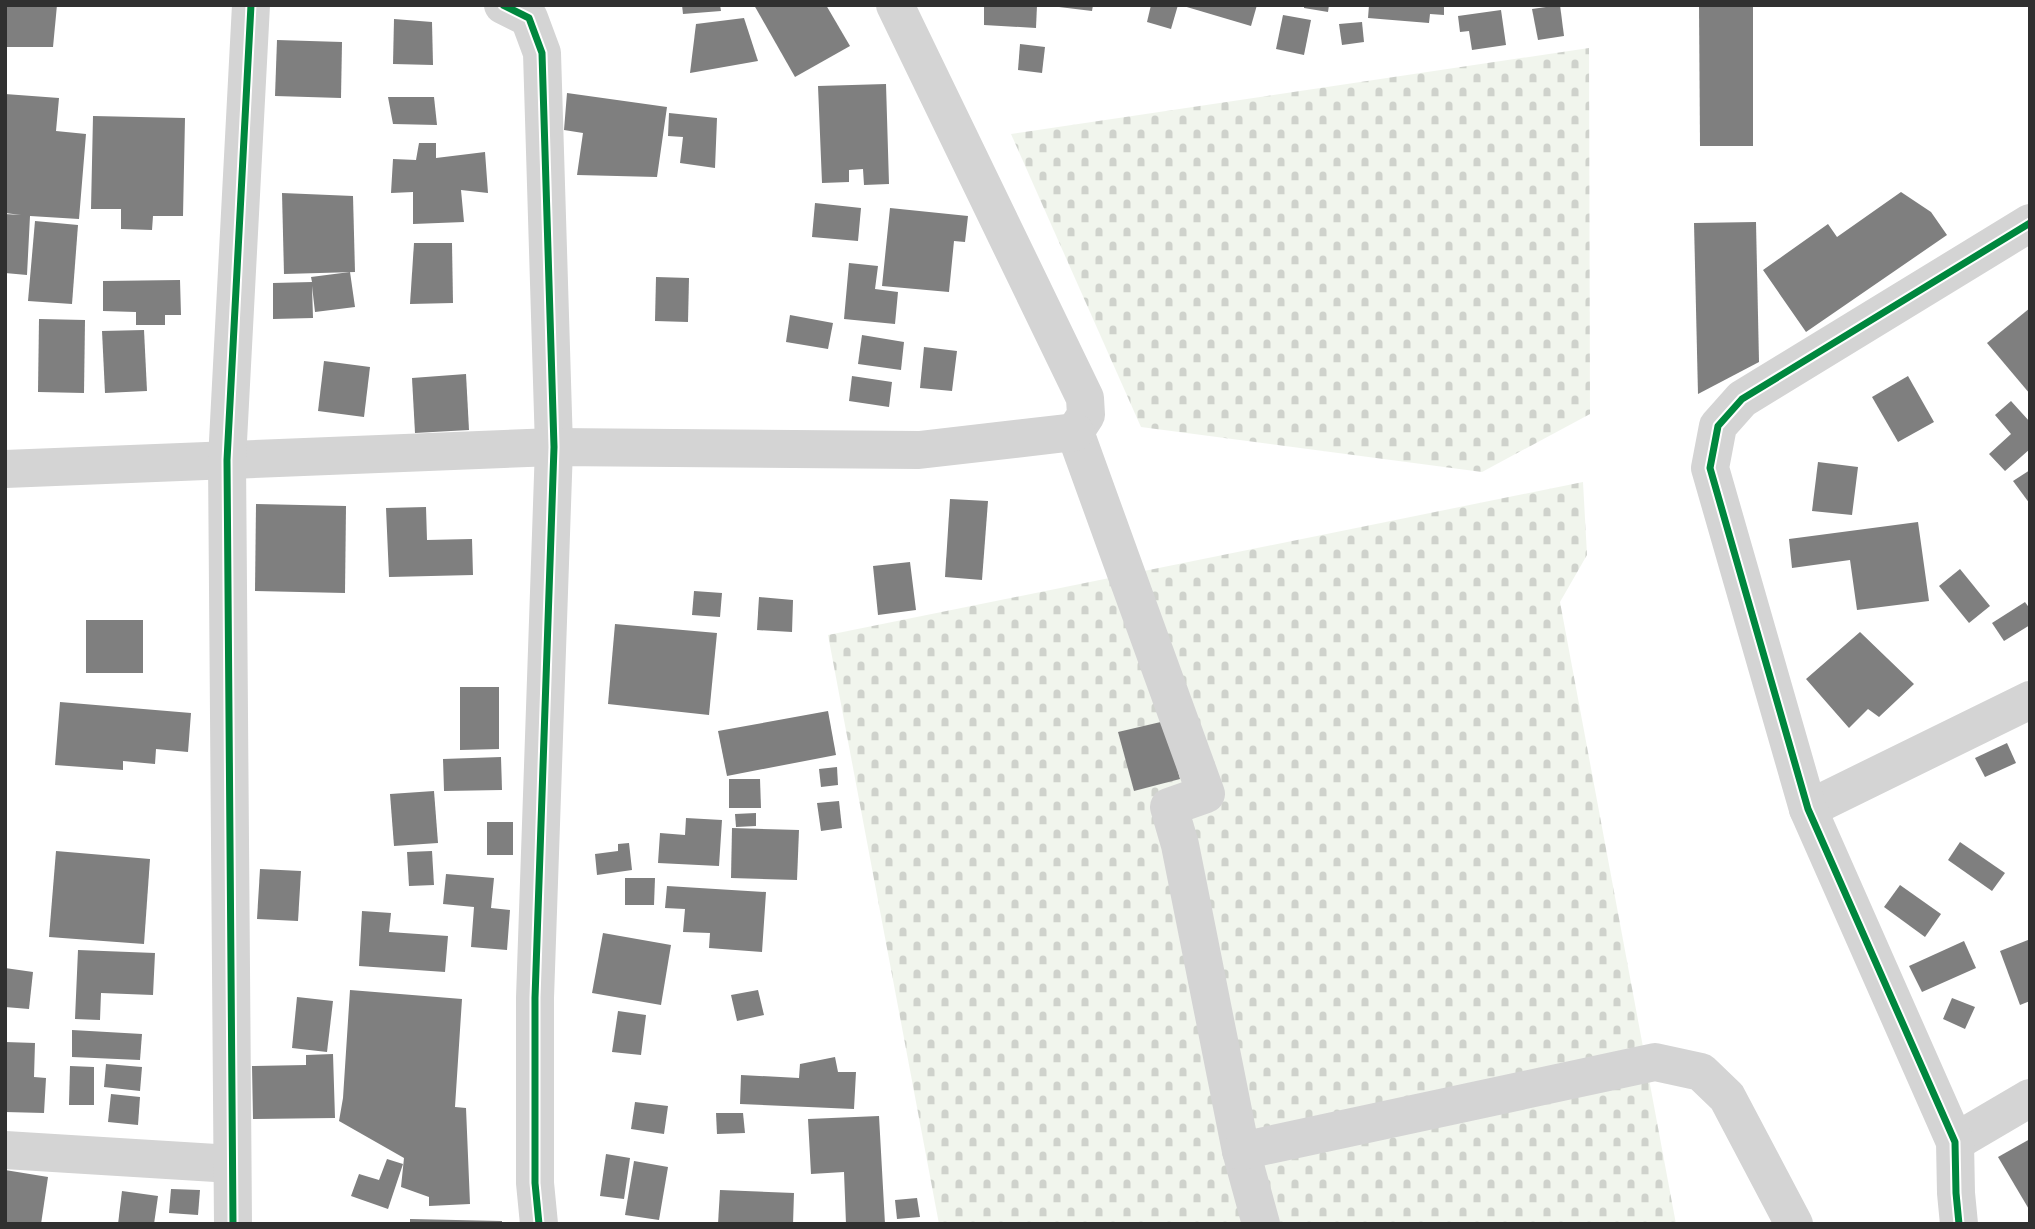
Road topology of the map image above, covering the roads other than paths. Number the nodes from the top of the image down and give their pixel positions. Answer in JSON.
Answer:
{"nodes":[{"id":1,"x":251,"y":5,"type":"edge"},
{"id":2,"x":503,"y":5,"type":"edge"},
{"id":3,"x":895,"y":5,"type":"edge"},
{"id":4,"x":2030,"y":223,"type":"edge"},
{"id":5,"x":1076,"y":432,"type":"junction"},
{"id":6,"x":554,"y":447,"type":"junction"},
{"id":7,"x":227,"y":460,"type":"junction"},
{"id":8,"x":5,"y":469,"type":"edge"},
{"id":9,"x":2030,"y":700,"type":"edge"},
{"id":10,"x":1808,"y":809,"type":"junction"},
{"id":11,"x":2030,"y":1098,"type":"edge"},
{"id":12,"x":1955,"y":1142,"type":"junction"},
{"id":13,"x":5,"y":1150,"type":"edge"},
{"id":14,"x":1241,"y":1151,"type":"junction"},
{"id":15,"x":232,"y":1164,"type":"junction"},
{"id":16,"x":233,"y":1224,"type":"edge"},
{"id":17,"x":539,"y":1224,"type":"edge"},
{"id":18,"x":1261,"y":1224,"type":"edge"},
{"id":19,"x":1794,"y":1224,"type":"edge"},
{"id":20,"x":1959,"y":1224,"type":"edge"}],
"edges":[{"from":1,"to":7,"type":"street"},
{"from":2,"to":6,"type":"street"},
{"from":3,"to":5,"type":"street"},
{"from":4,"to":10,"type":"street"},
{"from":5,"to":6,"type":"street"},
{"from":5,"to":14,"type":"street"},
{"from":6,"to":7,"type":"street"},
{"from":6,"to":17,"type":"street"},
{"from":7,"to":8,"type":"street"},
{"from":7,"to":15,"type":"street"},
{"from":9,"to":10,"type":"street"},
{"from":10,"to":12,"type":"street"},
{"from":11,"to":12,"type":"street"},
{"from":12,"to":20,"type":"street"},
{"from":13,"to":15,"type":"street"},
{"from":14,"to":18,"type":"street"},
{"from":14,"to":19,"type":"street"},
{"from":15,"to":16,"type":"street"}]}
